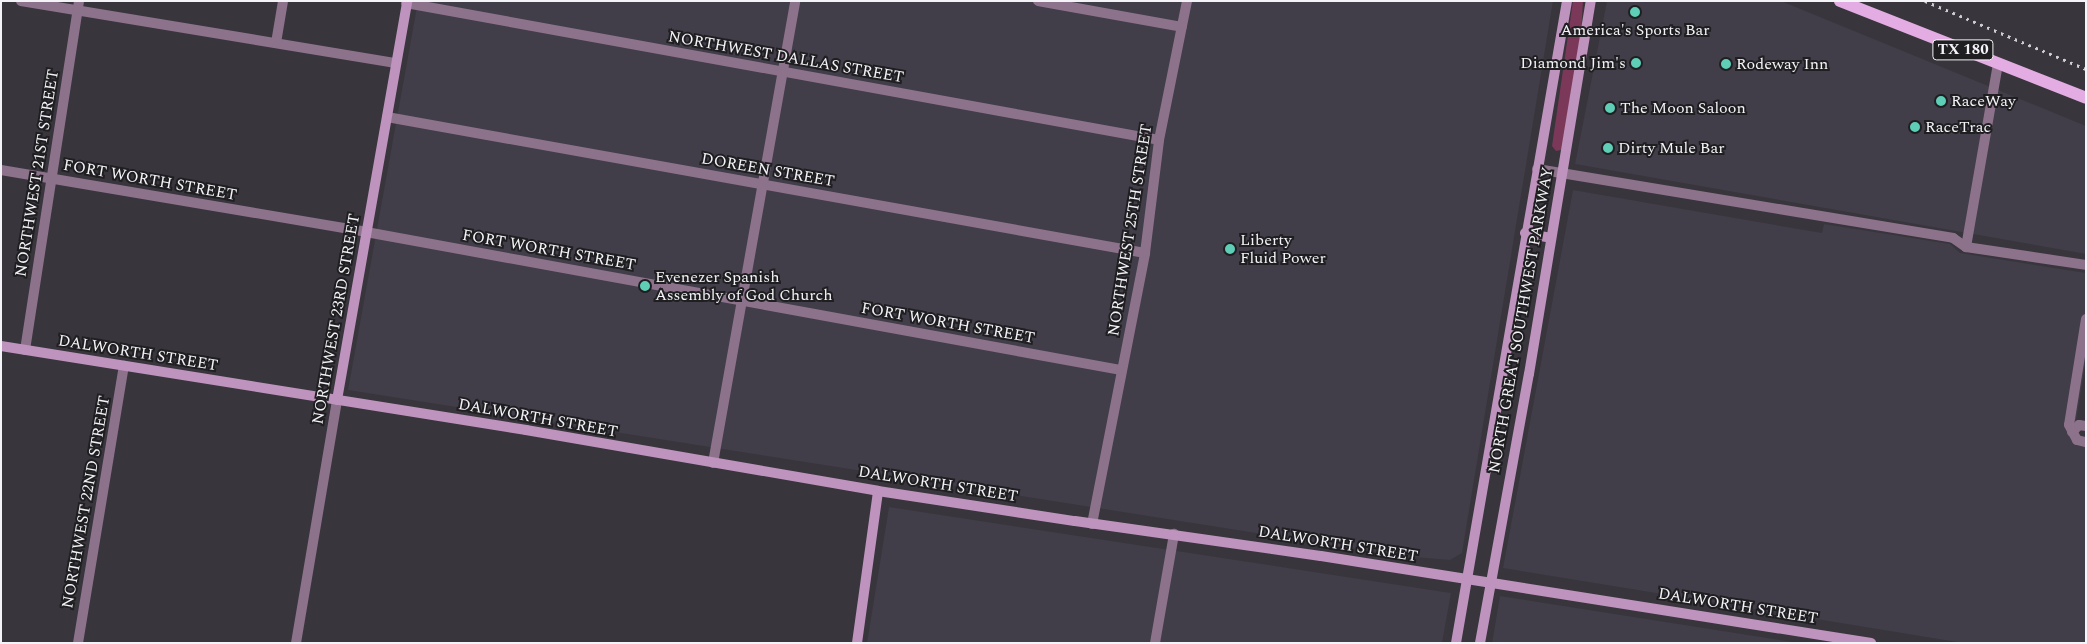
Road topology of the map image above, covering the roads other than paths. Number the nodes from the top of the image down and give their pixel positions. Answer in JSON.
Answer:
{"nodes":[{"id":1,"x":21,"y":1,"type":"edge"},
{"id":2,"x":283,"y":1,"type":"edge"},
{"id":3,"x":795,"y":1,"type":"edge"},
{"id":4,"x":1038,"y":1,"type":"edge"},
{"id":5,"x":1187,"y":1,"type":"edge"},
{"id":6,"x":1567,"y":1,"type":"edge"},
{"id":7,"x":1591,"y":1,"type":"edge"},
{"id":8,"x":1840,"y":1,"type":"edge"},
{"id":9,"x":407,"y":2,"type":"edge"},
{"id":10,"x":78,"y":6,"type":"edge"},
{"id":11,"x":1182,"y":27,"type":"junction"},
{"id":12,"x":276,"y":43,"type":"junction"},
{"id":13,"x":396,"y":63,"type":"junction"},
{"id":14,"x":1998,"y":64,"type":"junction"},
{"id":15,"x":783,"y":71,"type":"junction"},
{"id":16,"x":2086,"y":98,"type":"edge"},
{"id":17,"x":387,"y":117,"type":"junction"},
{"id":18,"x":1159,"y":140,"type":"junction"},
{"id":19,"x":1537,"y":169,"type":"junction"},
{"id":20,"x":1,"y":170,"type":"edge"},
{"id":21,"x":1561,"y":173,"type":"junction"},
{"id":22,"x":51,"y":178,"type":"junction"},
{"id":23,"x":763,"y":184,"type":"junction"},
{"id":24,"x":366,"y":232,"type":"junction"},
{"id":25,"x":1526,"y":233,"type":"junction"},
{"id":26,"x":1551,"y":238,"type":"junction"},
{"id":27,"x":1966,"y":247,"type":"junction"},
{"id":28,"x":1145,"y":253,"type":"junction"},
{"id":29,"x":2086,"y":265,"type":"edge"},
{"id":30,"x":742,"y":300,"type":"junction"},
{"id":31,"x":2086,"y":319,"type":"edge"},
{"id":32,"x":1,"y":346,"type":"edge"},
{"id":33,"x":25,"y":350,"type":"junction"},
{"id":34,"x":124,"y":366,"type":"junction"},
{"id":35,"x":1121,"y":370,"type":"junction"},
{"id":36,"x":337,"y":400,"type":"junction"},
{"id":37,"x":2086,"y":426,"type":"edge"},
{"id":38,"x":2072,"y":432,"type":"junction"},
{"id":39,"x":2086,"y":442,"type":"edge"},
{"id":40,"x":713,"y":463,"type":"junction"},
{"id":41,"x":878,"y":491,"type":"junction"},
{"id":42,"x":1092,"y":524,"type":"junction"},
{"id":43,"x":1174,"y":534,"type":"junction"},
{"id":44,"x":1466,"y":578,"type":"junction"},
{"id":45,"x":1490,"y":582,"type":"junction"},
{"id":46,"x":78,"y":643,"type":"edge"},
{"id":47,"x":296,"y":643,"type":"edge"},
{"id":48,"x":857,"y":643,"type":"edge"},
{"id":49,"x":1155,"y":643,"type":"edge"},
{"id":50,"x":1456,"y":643,"type":"edge"},
{"id":51,"x":1480,"y":643,"type":"edge"},
{"id":52,"x":1871,"y":643,"type":"edge"}],
"edges":[{"from":1,"to":10,"type":"street"},
{"from":2,"to":12,"type":"street"},
{"from":3,"to":15,"type":"street"},
{"from":4,"to":11,"type":"street"},
{"from":5,"to":11,"type":"street","name":"NORTHWEST 25TH STREET"},
{"from":6,"to":19,"type":"street","name":"NORTH GREAT SOUTHWEST PARKWAY"},
{"from":7,"to":21,"type":"street","name":"NORTH GREAT SOUTHWEST PARKWAY"},
{"from":8,"to":14,"type":"main road","number":"TX 180"},
{"from":9,"to":13,"type":"street","name":"NORTHWEST 23RD STREET"},
{"from":9,"to":15,"type":"street","name":"NORTHWEST DALLAS STREET"},
{"from":10,"to":12,"type":"street"},
{"from":10,"to":22,"type":"street","name":"NORTHWEST 21ST STREET"},
{"from":11,"to":18,"type":"street","name":"NORTHWEST 25TH STREET"},
{"from":12,"to":13,"type":"street"},
{"from":13,"to":17,"type":"street","name":"NORTHWEST 23RD STREET"},
{"from":14,"to":16,"type":"main road","number":"TX 180"},
{"from":14,"to":27,"type":"street"},
{"from":15,"to":18,"type":"street","name":"NORTHWEST DALLAS STREET"},
{"from":15,"to":23,"type":"street"},
{"from":17,"to":23,"type":"street","name":"DOREEN STREET"},
{"from":17,"to":24,"type":"street","name":"NORTHWEST 23RD STREET"},
{"from":18,"to":28,"type":"street","name":"NORTHWEST 25TH STREET"},
{"from":19,"to":21,"type":"street"},
{"from":19,"to":25,"type":"street","name":"NORTH GREAT SOUTHWEST PARKWAY"},
{"from":20,"to":22,"type":"street","name":"FORT WORTH STREET"},
{"from":21,"to":26,"type":"street","name":"NORTH GREAT SOUTHWEST PARKWAY"},
{"from":21,"to":27,"type":"street"},
{"from":22,"to":24,"type":"street","name":"FORT WORTH STREET"},
{"from":22,"to":33,"type":"street","name":"NORTHWEST 21ST STREET"},
{"from":23,"to":28,"type":"street","name":"DOREEN STREET"},
{"from":23,"to":30,"type":"street"},
{"from":24,"to":30,"type":"street","name":"FORT WORTH STREET"},
{"from":24,"to":36,"type":"street","name":"NORTHWEST 23RD STREET"},
{"from":25,"to":26,"type":"street"},
{"from":25,"to":44,"type":"street","name":"NORTH GREAT SOUTHWEST PARKWAY"},
{"from":26,"to":45,"type":"street","name":"NORTH GREAT SOUTHWEST PARKWAY"},
{"from":27,"to":29,"type":"street"},
{"from":28,"to":35,"type":"street","name":"NORTHWEST 25TH STREET"},
{"from":30,"to":35,"type":"street","name":"FORT WORTH STREET"},
{"from":30,"to":40,"type":"street"},
{"from":31,"to":38,"type":"street"},
{"from":32,"to":33,"type":"street","name":"DALWORTH STREET"},
{"from":33,"to":34,"type":"street","name":"DALWORTH STREET"},
{"from":34,"to":36,"type":"street","name":"DALWORTH STREET"},
{"from":34,"to":46,"type":"street","name":"NORTHWEST 22ND STREET"},
{"from":35,"to":42,"type":"street","name":"NORTHWEST 25TH STREET"},
{"from":36,"to":40,"type":"street","name":"DALWORTH STREET"},
{"from":36,"to":47,"type":"street","name":"NORTHWEST 23RD STREET"},
{"from":37,"to":38,"type":"street"},
{"from":38,"to":39,"type":"street"},
{"from":40,"to":41,"type":"street","name":"DALWORTH STREET"},
{"from":41,"to":42,"type":"street","name":"DALWORTH STREET"},
{"from":41,"to":48,"type":"street"},
{"from":42,"to":43,"type":"street","name":"DALWORTH STREET"},
{"from":43,"to":44,"type":"street","name":"DALWORTH STREET"},
{"from":43,"to":49,"type":"street"},
{"from":44,"to":45,"type":"street","name":"DALWORTH STREET"},
{"from":44,"to":50,"type":"street","name":"NORTH GREAT SOUTHWEST PARKWAY"},
{"from":45,"to":51,"type":"street","name":"NORTH GREAT SOUTHWEST PARKWAY"},
{"from":45,"to":52,"type":"street","name":"DALWORTH STREET"}]}
